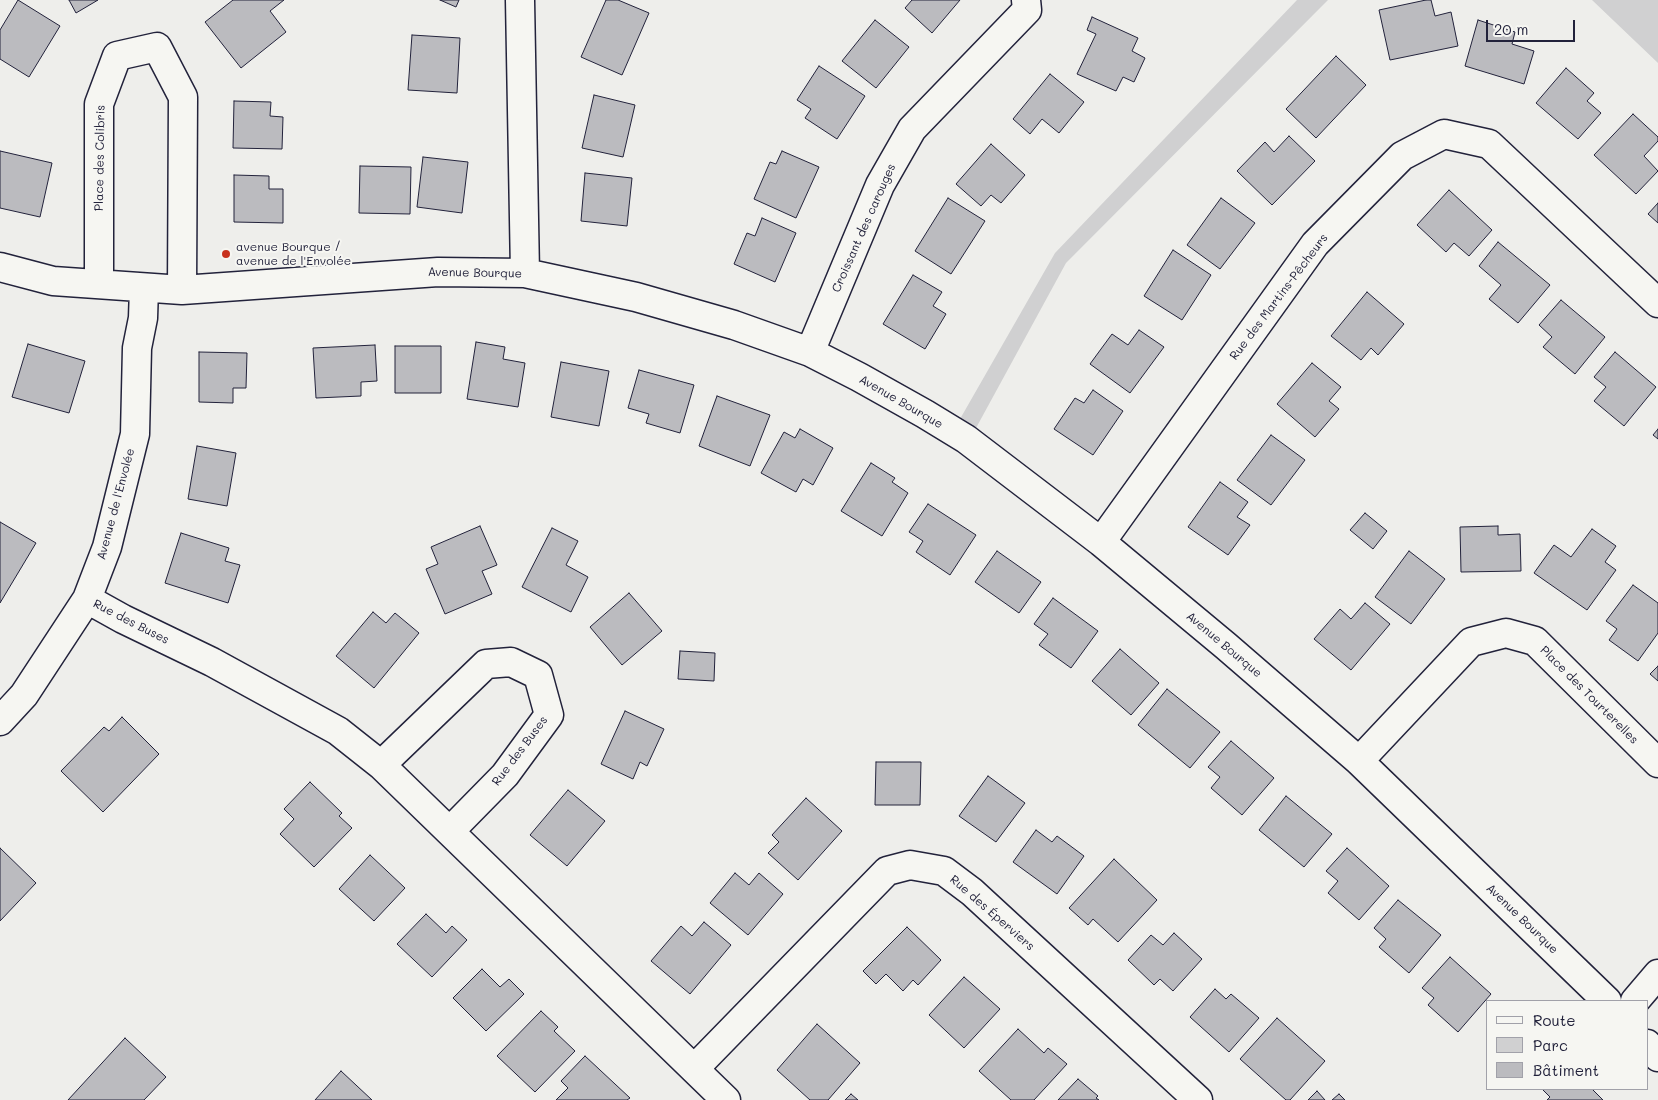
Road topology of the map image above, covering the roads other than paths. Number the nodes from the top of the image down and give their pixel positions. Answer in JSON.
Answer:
{"nodes":[{"id":1,"x":520,"y":0,"type":"edge"},
{"id":2,"x":1026,"y":0,"type":"edge"},
{"id":3,"x":0,"y":267,"type":"edge"},
{"id":4,"x":524,"y":273,"type":"junction"},
{"id":5,"x":99,"y":283,"type":"junction"},
{"id":6,"x":144,"y":288,"type":"junction"},
{"id":7,"x":182,"y":290,"type":"junction"},
{"id":8,"x":1658,"y":303,"type":"edge"},
{"id":9,"x":810,"y":352,"type":"junction"},
{"id":10,"x":1101,"y":542,"type":"junction"},
{"id":11,"x":87,"y":600,"type":"junction"},
{"id":12,"x":0,"y":721,"type":"edge"},
{"id":13,"x":1359,"y":761,"type":"junction"},
{"id":14,"x":1658,"y":763,"type":"edge"},
{"id":15,"x":382,"y":764,"type":"junction"},
{"id":16,"x":450,"y":831,"type":"junction"},
{"id":17,"x":1658,"y":974,"type":"edge"},
{"id":18,"x":1606,"y":1000,"type":"edge"},
{"id":19,"x":1635,"y":1000,"type":"edge"},
{"id":20,"x":1648,"y":1045,"type":"edge"},
{"id":21,"x":1658,"y":1057,"type":"edge"},
{"id":22,"x":694,"y":1069,"type":"junction"},
{"id":23,"x":726,"y":1100,"type":"edge"},
{"id":24,"x":1198,"y":1100,"type":"edge"}],
"edges":[{"from":1,"to":4,"type":"street"},
{"from":2,"to":9,"type":"street","name":"Croissant des carouges"},
{"from":3,"to":5,"type":"street","name":"Avenue Bourque"},
{"from":4,"to":7,"type":"street","name":"Avenue Bourque"},
{"from":4,"to":9,"type":"street","name":"Avenue Bourque"},
{"from":5,"to":6,"type":"street","name":"Avenue Bourque"},
{"from":5,"to":7,"type":"street","name":"Place des Colibris"},
{"from":6,"to":7,"type":"street","name":"Avenue Bourque"},
{"from":6,"to":11,"type":"street","name":"Avenue de l'Envolée"},
{"from":8,"to":10,"type":"street","name":"Rue des Martins-Pêcheurs"},
{"from":9,"to":10,"type":"street","name":"Avenue Bourque"},
{"from":10,"to":13,"type":"street","name":"Avenue Bourque"},
{"from":11,"to":12,"type":"street","name":"Avenue de l'Envolée"},
{"from":11,"to":15,"type":"street","name":"Rue des Buses"},
{"from":13,"to":14,"type":"street","name":"Place des Tourterelles"},
{"from":13,"to":18,"type":"street","name":"Avenue Bourque"},
{"from":15,"to":16,"type":"street","name":"Rue des Buses"},
{"from":15,"to":16,"type":"street","name":"Rue des Buses"},
{"from":16,"to":22,"type":"street","name":"Rue des Buses"},
{"from":17,"to":19,"type":"street"},
{"from":20,"to":21,"type":"street"},
{"from":22,"to":23,"type":"street","name":"Rue des Buses"},
{"from":22,"to":24,"type":"street","name":"Rue des Éperviers"}]}
